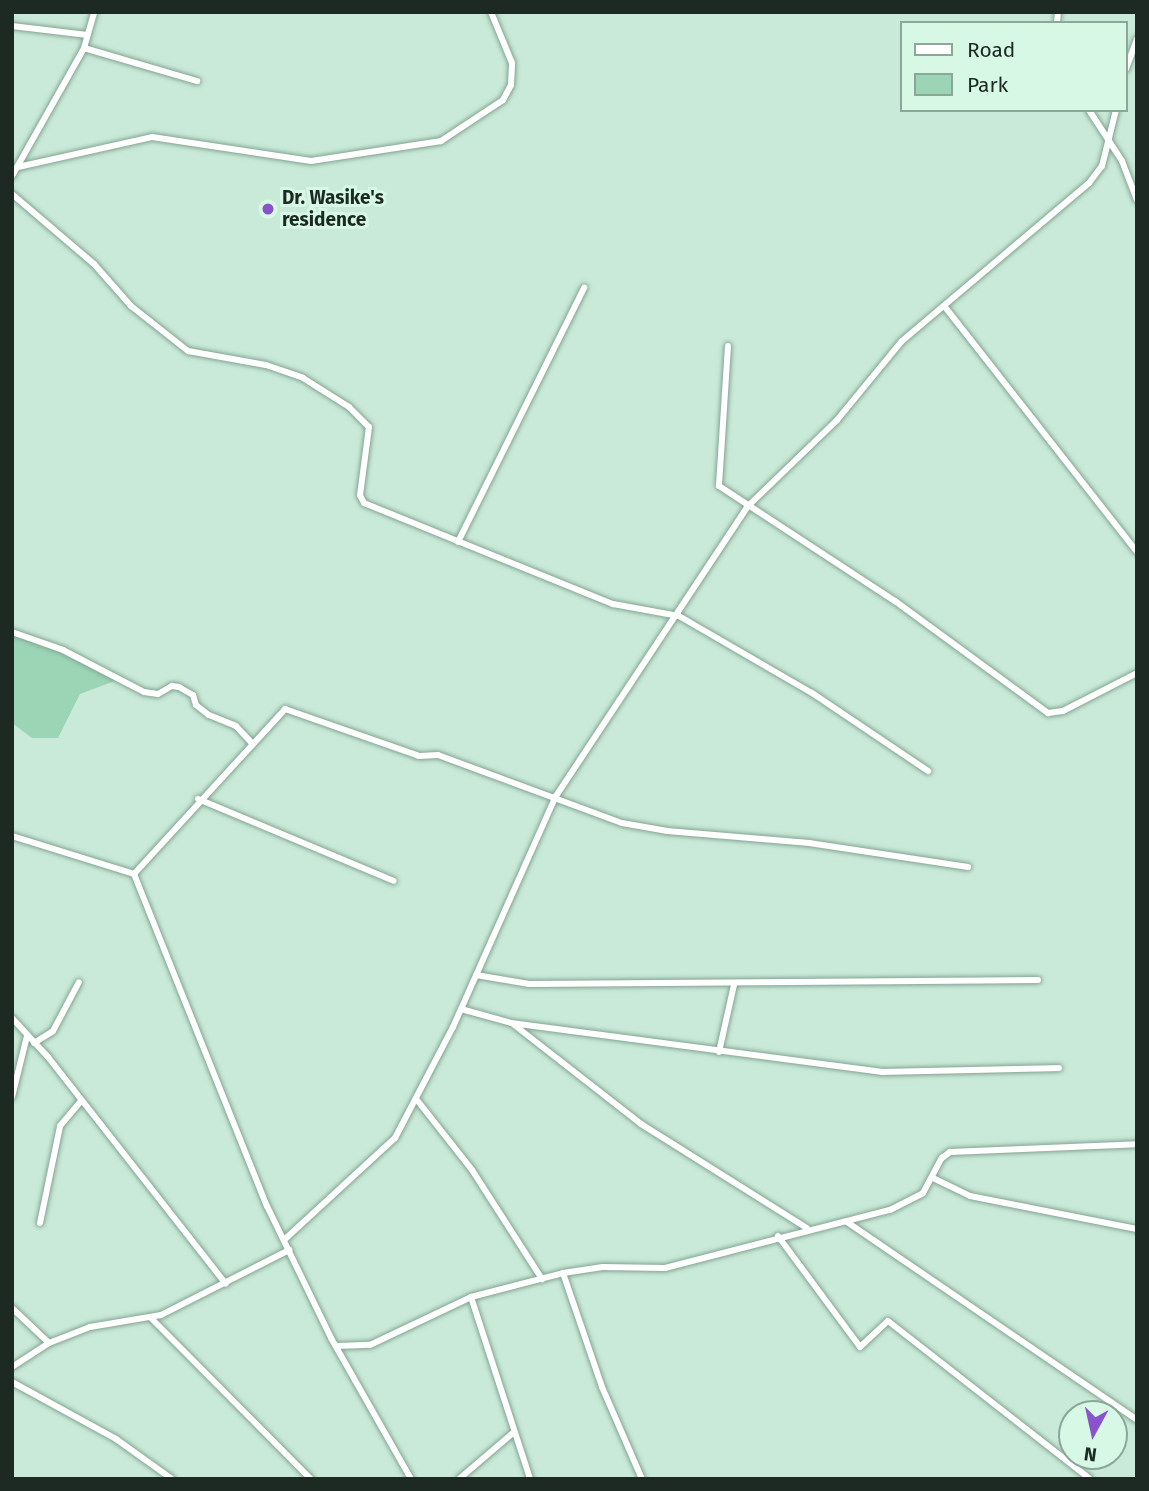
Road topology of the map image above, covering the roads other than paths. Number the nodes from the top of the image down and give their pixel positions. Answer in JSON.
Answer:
{"nodes":[{"id":1,"x":94,"y":12,"type":"edge"},
{"id":2,"x":491,"y":12,"type":"edge"},
{"id":3,"x":12,"y":26,"type":"edge"},
{"id":4,"x":87,"y":35,"type":"junction"},
{"id":5,"x":1137,"y":39,"type":"edge"},
{"id":6,"x":84,"y":48,"type":"junction"},
{"id":7,"x":1128,"y":64,"type":"edge"},
{"id":8,"x":197,"y":81,"type":"dead end"},
{"id":9,"x":1090,"y":112,"type":"edge"},
{"id":10,"x":1116,"y":112,"type":"edge"},
{"id":11,"x":1109,"y":139,"type":"junction"},
{"id":12,"x":18,"y":167,"type":"junction"},
{"id":13,"x":12,"y":176,"type":"edge"},
{"id":14,"x":12,"y":194,"type":"edge"},
{"id":15,"x":1137,"y":200,"type":"edge"},
{"id":16,"x":584,"y":288,"type":"dead end"},
{"id":17,"x":945,"y":307,"type":"junction"},
{"id":18,"x":728,"y":346,"type":"dead end"},
{"id":19,"x":747,"y":507,"type":"junction"},
{"id":20,"x":458,"y":542,"type":"junction"},
{"id":21,"x":1137,"y":552,"type":"edge"},
{"id":22,"x":679,"y":616,"type":"junction"},
{"id":23,"x":12,"y":632,"type":"edge"},
{"id":24,"x":1137,"y":673,"type":"edge"},
{"id":25,"x":251,"y":741,"type":"junction"},
{"id":26,"x":928,"y":771,"type":"dead end"},
{"id":27,"x":556,"y":796,"type":"junction"},
{"id":28,"x":198,"y":799,"type":"junction"},
{"id":29,"x":12,"y":836,"type":"edge"},
{"id":30,"x":968,"y":867,"type":"dead end"},
{"id":31,"x":134,"y":874,"type":"junction"},
{"id":32,"x":394,"y":881,"type":"dead end"},
{"id":33,"x":476,"y":975,"type":"junction"},
{"id":34,"x":1038,"y":981,"type":"dead end"},
{"id":35,"x":79,"y":982,"type":"dead end"},
{"id":36,"x":734,"y":985,"type":"junction"},
{"id":37,"x":461,"y":1009,"type":"junction"},
{"id":38,"x":12,"y":1018,"type":"edge"},
{"id":39,"x":511,"y":1023,"type":"junction"},
{"id":40,"x":27,"y":1036,"type":"junction"},
{"id":41,"x":34,"y":1043,"type":"junction"},
{"id":42,"x":719,"y":1052,"type":"junction"},
{"id":43,"x":1059,"y":1068,"type":"dead end"},
{"id":44,"x":12,"y":1097,"type":"edge"},
{"id":45,"x":417,"y":1100,"type":"junction"},
{"id":46,"x":81,"y":1101,"type":"junction"},
{"id":47,"x":1137,"y":1144,"type":"edge"},
{"id":48,"x":933,"y":1178,"type":"junction"},
{"id":49,"x":846,"y":1222,"type":"junction"},
{"id":50,"x":40,"y":1223,"type":"dead end"},
{"id":51,"x":807,"y":1228,"type":"junction"},
{"id":52,"x":1137,"y":1229,"type":"edge"},
{"id":53,"x":778,"y":1236,"type":"junction"},
{"id":54,"x":284,"y":1240,"type":"junction"},
{"id":55,"x":289,"y":1250,"type":"junction"},
{"id":56,"x":563,"y":1273,"type":"junction"},
{"id":57,"x":542,"y":1279,"type":"junction"},
{"id":58,"x":226,"y":1284,"type":"junction"},
{"id":59,"x":471,"y":1297,"type":"junction"},
{"id":60,"x":12,"y":1308,"type":"edge"},
{"id":61,"x":151,"y":1318,"type":"junction"},
{"id":62,"x":48,"y":1343,"type":"junction"},
{"id":63,"x":336,"y":1346,"type":"junction"},
{"id":64,"x":12,"y":1367,"type":"edge"},
{"id":65,"x":12,"y":1382,"type":"edge"},
{"id":66,"x":1137,"y":1420,"type":"edge"},
{"id":67,"x":514,"y":1432,"type":"junction"},
{"id":68,"x":172,"y":1479,"type":"edge"},
{"id":69,"x":311,"y":1479,"type":"edge"},
{"id":70,"x":411,"y":1479,"type":"edge"},
{"id":71,"x":459,"y":1479,"type":"edge"},
{"id":72,"x":530,"y":1479,"type":"edge"},
{"id":73,"x":642,"y":1479,"type":"edge"},
{"id":74,"x":1090,"y":1479,"type":"edge"}],
"edges":[{"from":1,"to":4,"type":"street"},
{"from":2,"to":12,"type":"street"},
{"from":3,"to":4,"type":"street"},
{"from":4,"to":6,"type":"street"},
{"from":5,"to":7,"type":"street"},
{"from":6,"to":8,"type":"street"},
{"from":6,"to":12,"type":"street"},
{"from":9,"to":11,"type":"street"},
{"from":10,"to":11,"type":"street"},
{"from":11,"to":15,"type":"street"},
{"from":11,"to":17,"type":"street"},
{"from":12,"to":13,"type":"street"},
{"from":14,"to":20,"type":"street"},
{"from":16,"to":20,"type":"street"},
{"from":17,"to":19,"type":"street"},
{"from":17,"to":21,"type":"street"},
{"from":18,"to":19,"type":"street"},
{"from":19,"to":22,"type":"street"},
{"from":19,"to":24,"type":"street"},
{"from":20,"to":22,"type":"street"},
{"from":22,"to":26,"type":"street"},
{"from":22,"to":27,"type":"street"},
{"from":23,"to":25,"type":"street"},
{"from":25,"to":27,"type":"street"},
{"from":25,"to":28,"type":"street"},
{"from":27,"to":30,"type":"street"},
{"from":27,"to":33,"type":"street"},
{"from":28,"to":31,"type":"street"},
{"from":28,"to":32,"type":"street"},
{"from":29,"to":31,"type":"street"},
{"from":31,"to":54,"type":"street"},
{"from":33,"to":36,"type":"street"},
{"from":33,"to":37,"type":"street"},
{"from":34,"to":36,"type":"street"},
{"from":35,"to":41,"type":"street"},
{"from":36,"to":42,"type":"street"},
{"from":37,"to":39,"type":"street"},
{"from":37,"to":45,"type":"street"},
{"from":38,"to":40,"type":"street"},
{"from":39,"to":42,"type":"street"},
{"from":39,"to":51,"type":"street"},
{"from":40,"to":41,"type":"street"},
{"from":40,"to":44,"type":"street"},
{"from":41,"to":46,"type":"street"},
{"from":42,"to":43,"type":"street"},
{"from":45,"to":54,"type":"street"},
{"from":45,"to":57,"type":"street"},
{"from":46,"to":50,"type":"street"},
{"from":46,"to":58,"type":"street"},
{"from":47,"to":48,"type":"street"},
{"from":48,"to":49,"type":"street"},
{"from":48,"to":52,"type":"street"},
{"from":49,"to":51,"type":"street"},
{"from":49,"to":66,"type":"street"},
{"from":51,"to":53,"type":"street"},
{"from":53,"to":56,"type":"street"},
{"from":53,"to":74,"type":"street"},
{"from":54,"to":55,"type":"street"},
{"from":55,"to":58,"type":"street"},
{"from":55,"to":63,"type":"street"},
{"from":56,"to":57,"type":"street"},
{"from":56,"to":73,"type":"street"},
{"from":57,"to":59,"type":"street"},
{"from":58,"to":61,"type":"street"},
{"from":59,"to":63,"type":"street"},
{"from":59,"to":67,"type":"street"},
{"from":60,"to":62,"type":"street"},
{"from":61,"to":62,"type":"street"},
{"from":61,"to":69,"type":"street"},
{"from":62,"to":64,"type":"street"},
{"from":63,"to":70,"type":"street"},
{"from":65,"to":68,"type":"street"},
{"from":67,"to":71,"type":"street"},
{"from":67,"to":72,"type":"street"}]}
